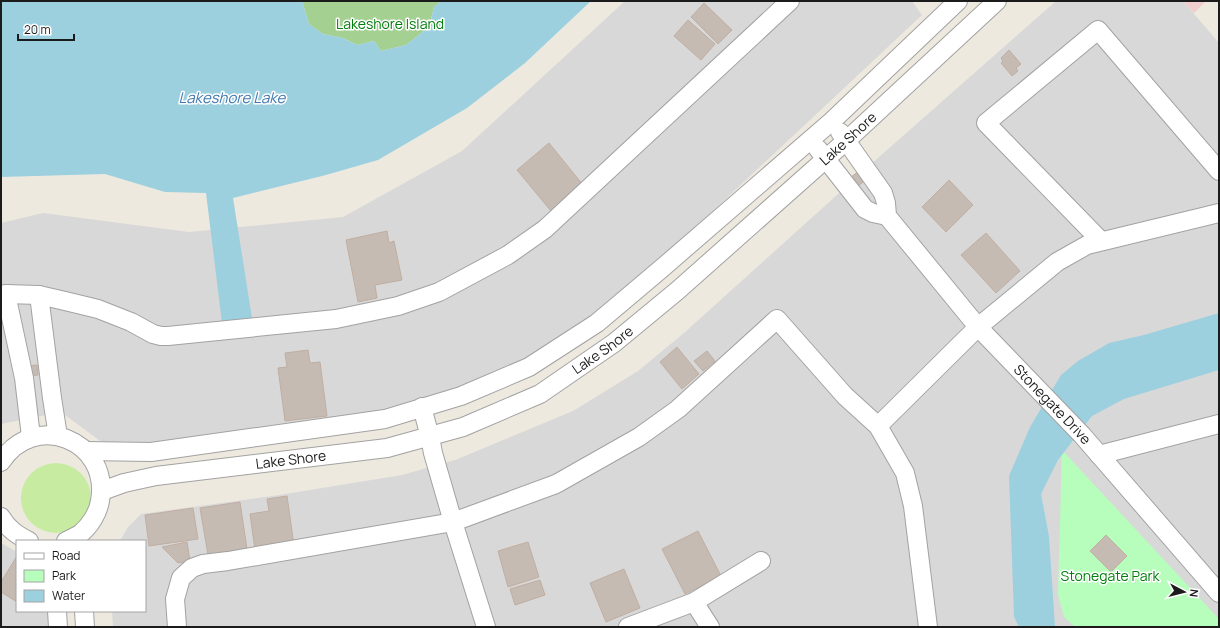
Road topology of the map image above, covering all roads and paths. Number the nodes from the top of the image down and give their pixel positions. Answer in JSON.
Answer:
{"nodes":[{"id":1,"x":790,"y":1,"type":"edge"},
{"id":2,"x":958,"y":1,"type":"edge"},
{"id":3,"x":997,"y":1,"type":"edge"},
{"id":4,"x":832,"y":120,"type":"junction"},
{"id":5,"x":810,"y":139,"type":"junction"},
{"id":6,"x":852,"y":147,"type":"junction"},
{"id":7,"x":830,"y":164,"type":"junction"},
{"id":8,"x":1219,"y":170,"type":"edge"},
{"id":9,"x":1219,"y":213,"type":"edge"},
{"id":10,"x":887,"y":216,"type":"junction"},
{"id":11,"x":1101,"y":241,"type":"junction"},
{"id":12,"x":3,"y":295,"type":"edge"},
{"id":13,"x":39,"y":295,"type":"junction"},
{"id":14,"x":978,"y":327,"type":"junction"},
{"id":15,"x":52,"y":398,"type":"junction"},
{"id":16,"x":26,"y":404,"type":"junction"},
{"id":17,"x":422,"y":408,"type":"junction"},
{"id":18,"x":1219,"y":424,"type":"edge"},
{"id":19,"x":878,"y":426,"type":"junction"},
{"id":20,"x":58,"y":436,"type":"junction"},
{"id":21,"x":31,"y":437,"type":"junction"},
{"id":22,"x":430,"y":437,"type":"junction"},
{"id":23,"x":86,"y":451,"type":"junction"},
{"id":24,"x":1099,"y":455,"type":"junction"},
{"id":25,"x":1,"y":462,"type":"edge"},
{"id":26,"x":102,"y":491,"type":"junction"},
{"id":27,"x":1,"y":517,"type":"edge"},
{"id":28,"x":453,"y":522,"type":"junction"},
{"id":29,"x":76,"y":538,"type":"edge"},
{"id":30,"x":27,"y":540,"type":"edge"},
{"id":31,"x":761,"y":561,"type":"dead end"},
{"id":32,"x":1219,"y":593,"type":"edge"},
{"id":33,"x":694,"y":602,"type":"junction"},
{"id":34,"x":57,"y":612,"type":"edge"},
{"id":35,"x":84,"y":612,"type":"edge"},
{"id":36,"x":58,"y":627,"type":"edge"},
{"id":37,"x":85,"y":627,"type":"edge"},
{"id":38,"x":177,"y":627,"type":"edge"},
{"id":39,"x":486,"y":627,"type":"edge"},
{"id":40,"x":628,"y":627,"type":"edge"},
{"id":41,"x":710,"y":627,"type":"edge"},
{"id":42,"x":928,"y":627,"type":"edge"}],
"edges":[{"from":1,"to":13,"type":"street"},
{"from":2,"to":4,"type":"street","name":"Lake Shore"},
{"from":3,"to":6,"type":"street","name":"Lake Shore"},
{"from":4,"to":5,"type":"street","name":"Lake Shore"},
{"from":4,"to":6,"type":"street"},
{"from":5,"to":7,"type":"street"},
{"from":5,"to":17,"type":"street","name":"Lake Shore"},
{"from":6,"to":7,"type":"street","name":"Lake Shore"},
{"from":6,"to":10,"type":"street"},
{"from":7,"to":10,"type":"street"},
{"from":7,"to":22,"type":"street","name":"Lake Shore"},
{"from":8,"to":11,"type":"street"},
{"from":9,"to":11,"type":"street"},
{"from":10,"to":14,"type":"street","name":"Stonegate Drive"},
{"from":11,"to":14,"type":"street"},
{"from":12,"to":13,"type":"street"},
{"from":12,"to":16,"type":"street"},
{"from":13,"to":15,"type":"street"},
{"from":14,"to":19,"type":"street"},
{"from":14,"to":24,"type":"street","name":"Stonegate Drive"},
{"from":15,"to":16,"type":"street"},
{"from":15,"to":20,"type":"street"},
{"from":16,"to":21,"type":"street"},
{"from":17,"to":22,"type":"street"},
{"from":17,"to":23,"type":"street","name":"Lake Shore"},
{"from":18,"to":24,"type":"street"},
{"from":19,"to":28,"type":"street"},
{"from":19,"to":42,"type":"street"},
{"from":20,"to":21,"type":"street"},
{"from":20,"to":23,"type":"street"},
{"from":21,"to":25,"type":"street"},
{"from":22,"to":26,"type":"street","name":"Lake Shore"},
{"from":22,"to":28,"type":"street"},
{"from":23,"to":26,"type":"street"},
{"from":24,"to":32,"type":"street","name":"Stonegate Drive"},
{"from":26,"to":29,"type":"street"},
{"from":27,"to":30,"type":"street"},
{"from":28,"to":38,"type":"street"},
{"from":28,"to":39,"type":"street"},
{"from":31,"to":33,"type":"street"},
{"from":33,"to":40,"type":"street"},
{"from":33,"to":41,"type":"street"},
{"from":34,"to":36,"type":"street"},
{"from":35,"to":37,"type":"street"}]}
